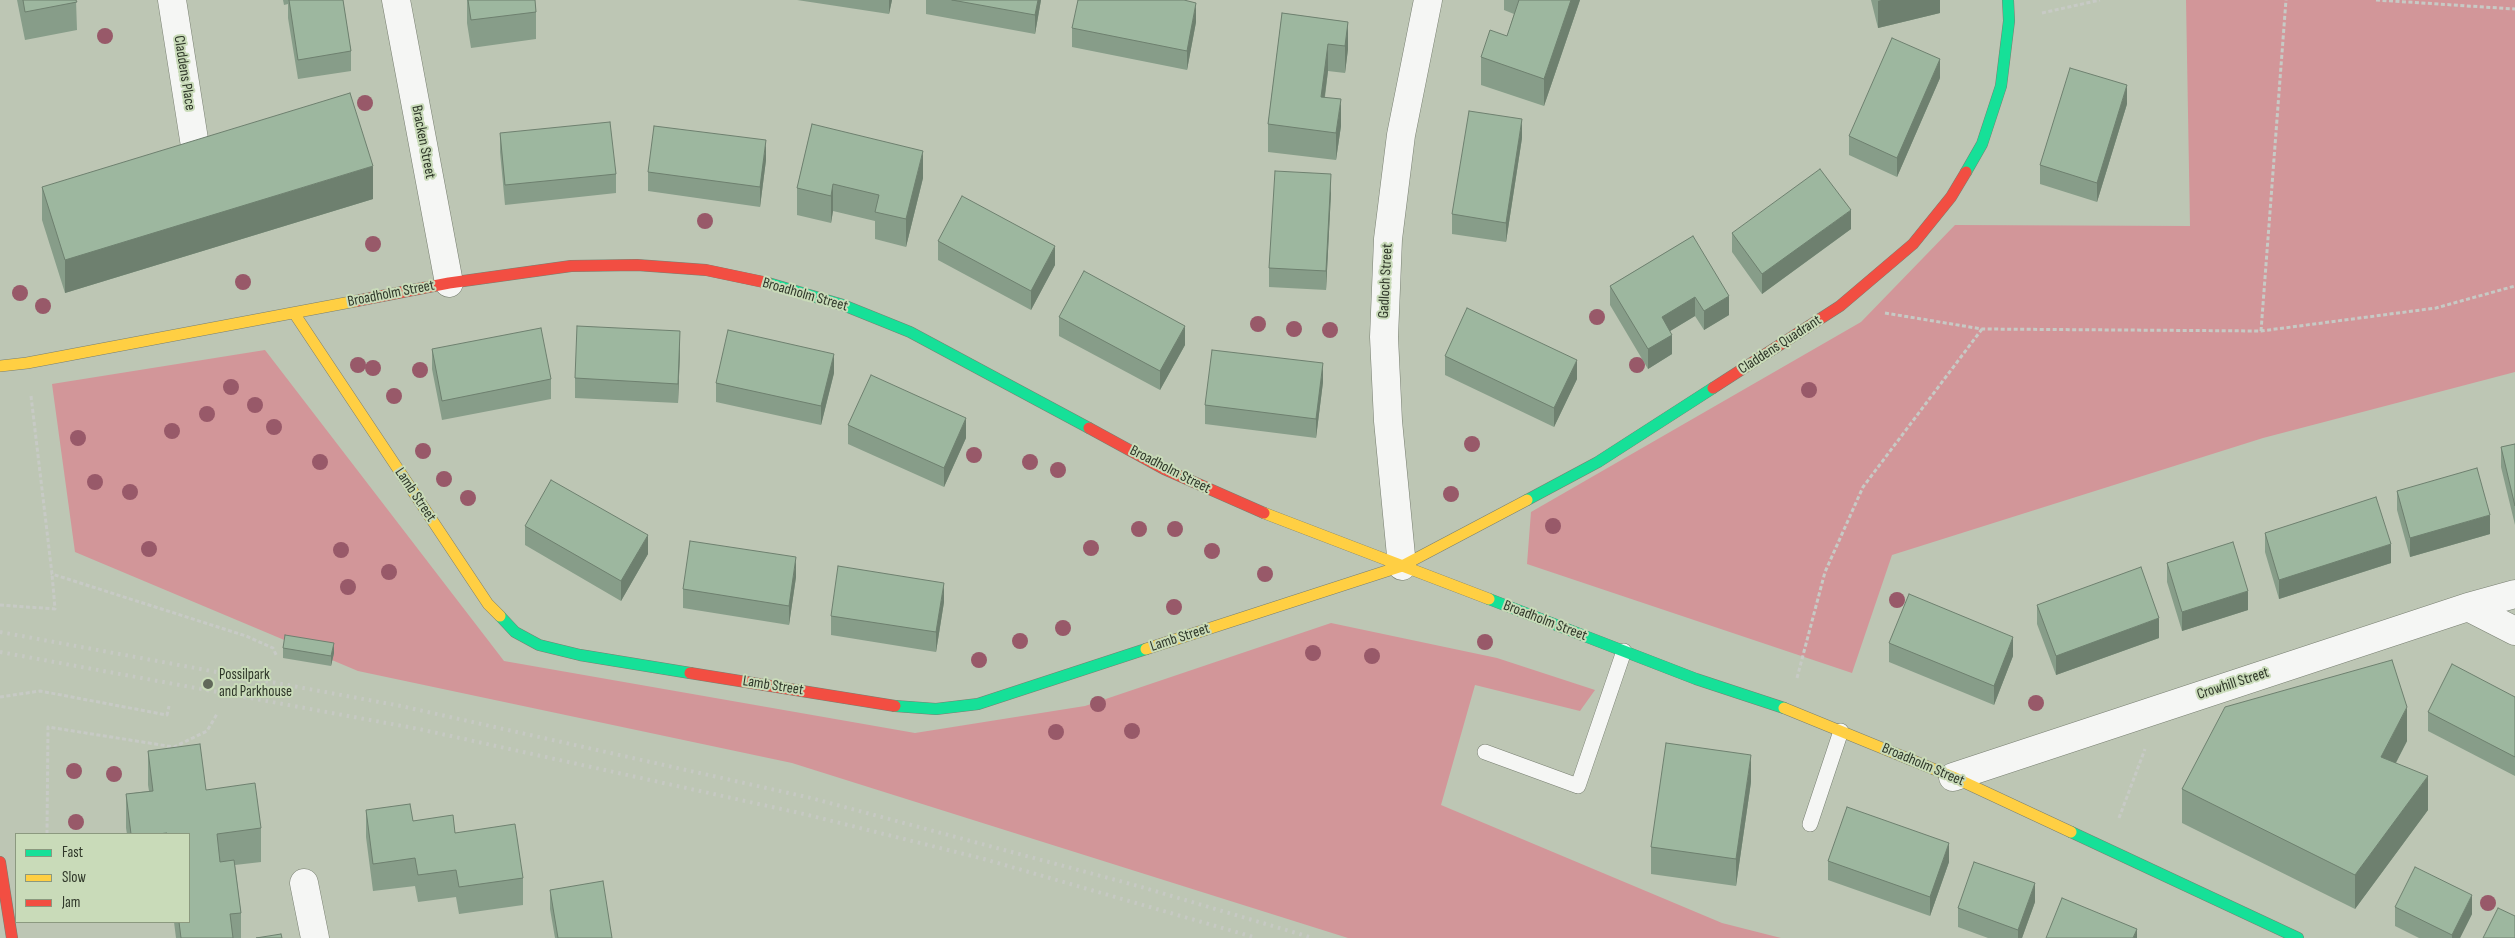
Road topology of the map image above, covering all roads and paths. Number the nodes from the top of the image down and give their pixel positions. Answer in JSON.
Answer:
{"nodes":[{"id":1,"x":172,"y":0,"type":"edge"},
{"id":2,"x":396,"y":0,"type":"edge"},
{"id":3,"x":2008,"y":0,"type":"edge"},
{"id":4,"x":2100,"y":0,"type":"edge"},
{"id":5,"x":2286,"y":0,"type":"edge"},
{"id":6,"x":2376,"y":0,"type":"edge"},
{"id":7,"x":1421,"y":1,"type":"edge"},
{"id":8,"x":2515,"y":9,"type":"edge"},
{"id":9,"x":2009,"y":20,"type":"junction"},
{"id":10,"x":195,"y":146,"type":"edge"},
{"id":11,"x":449,"y":283,"type":"junction"},
{"id":12,"x":2515,"y":286,"type":"edge"},
{"id":13,"x":1840,"y":306,"type":"junction"},
{"id":14,"x":294,"y":313,"type":"junction"},
{"id":15,"x":1982,"y":329,"type":"junction"},
{"id":16,"x":2261,"y":331,"type":"junction"},
{"id":17,"x":27,"y":363,"type":"junction"},
{"id":18,"x":0,"y":366,"type":"edge"},
{"id":19,"x":1402,"y":566,"type":"junction"},
{"id":20,"x":52,"y":574,"type":"junction"},
{"id":21,"x":2515,"y":594,"type":"edge"},
{"id":22,"x":0,"y":606,"type":"edge"},
{"id":23,"x":2468,"y":607,"type":"junction"},
{"id":24,"x":2515,"y":631,"type":"edge"},
{"id":25,"x":1624,"y":651,"type":"junction"},
{"id":26,"x":277,"y":657,"type":"dead end"},
{"id":27,"x":0,"y":697,"type":"edge"},
{"id":28,"x":170,"y":706,"type":"dead end"},
{"id":29,"x":2161,"y":708,"type":"junction"},
{"id":30,"x":1789,"y":710,"type":"junction"},
{"id":31,"x":217,"y":714,"type":"dead end"},
{"id":32,"x":1840,"y":731,"type":"junction"},
{"id":33,"x":1485,"y":752,"type":"dead end"},
{"id":34,"x":1953,"y":777,"type":"junction"},
{"id":35,"x":1810,"y":824,"type":"dead end"},
{"id":36,"x":47,"y":833,"type":"edge"},
{"id":37,"x":2107,"y":848,"type":"junction"},
{"id":38,"x":0,"y":862,"type":"edge"},
{"id":39,"x":304,"y":883,"type":"dead end"},
{"id":40,"x":12,"y":938,"type":"edge"},
{"id":41,"x":315,"y":938,"type":"edge"},
{"id":42,"x":2298,"y":938,"type":"edge"}],
"edges":[{"from":1,"to":10,"type":"street","name":"Claddens Place"},
{"from":2,"to":11,"type":"street","name":"Bracken Street"},
{"from":3,"to":9,"type":"street","name":"Claddens Quadrant"},
{"from":4,"to":9,"type":"path"},
{"from":5,"to":16,"type":"path"},
{"from":6,"to":8,"type":"path"},
{"from":7,"to":19,"type":"street","name":"Gadloch Street"},
{"from":9,"to":13,"type":"street","name":"Claddens Quadrant"},
{"from":11,"to":14,"type":"street","name":"Broadholm Street"},
{"from":11,"to":19,"type":"street","name":"Broadholm Street"},
{"from":12,"to":16,"type":"path"},
{"from":13,"to":15,"type":"path"},
{"from":13,"to":19,"type":"street","name":"Claddens Quadrant"},
{"from":14,"to":17,"type":"street","name":"Broadholm Street"},
{"from":14,"to":19,"type":"street","name":"Lamb Street"},
{"from":15,"to":16,"type":"path"},
{"from":15,"to":30,"type":"path"},
{"from":17,"to":18,"type":"street","name":"Broadholm Street"},
{"from":17,"to":20,"type":"path"},
{"from":19,"to":25,"type":"street","name":"Broadholm Street"},
{"from":20,"to":22,"type":"path"},
{"from":20,"to":26,"type":"path"},
{"from":21,"to":23,"type":"street","name":"Crowhill Street"},
{"from":23,"to":24,"type":"street"},
{"from":23,"to":29,"type":"street","name":"Crowhill Street"},
{"from":25,"to":30,"type":"street","name":"Broadholm Street"},
{"from":25,"to":33,"type":"lane"},
{"from":27,"to":28,"type":"path"},
{"from":29,"to":34,"type":"street","name":"Crowhill Street"},
{"from":29,"to":37,"type":"path"},
{"from":30,"to":32,"type":"street","name":"Broadholm Street"},
{"from":31,"to":36,"type":"path"},
{"from":32,"to":34,"type":"street","name":"Broadholm Street"},
{"from":32,"to":35,"type":"lane"},
{"from":34,"to":37,"type":"street","name":"Broadholm Street"},
{"from":37,"to":42,"type":"street","name":"Broadholm Street"},
{"from":38,"to":40,"type":"street"},
{"from":39,"to":41,"type":"street"}]}
